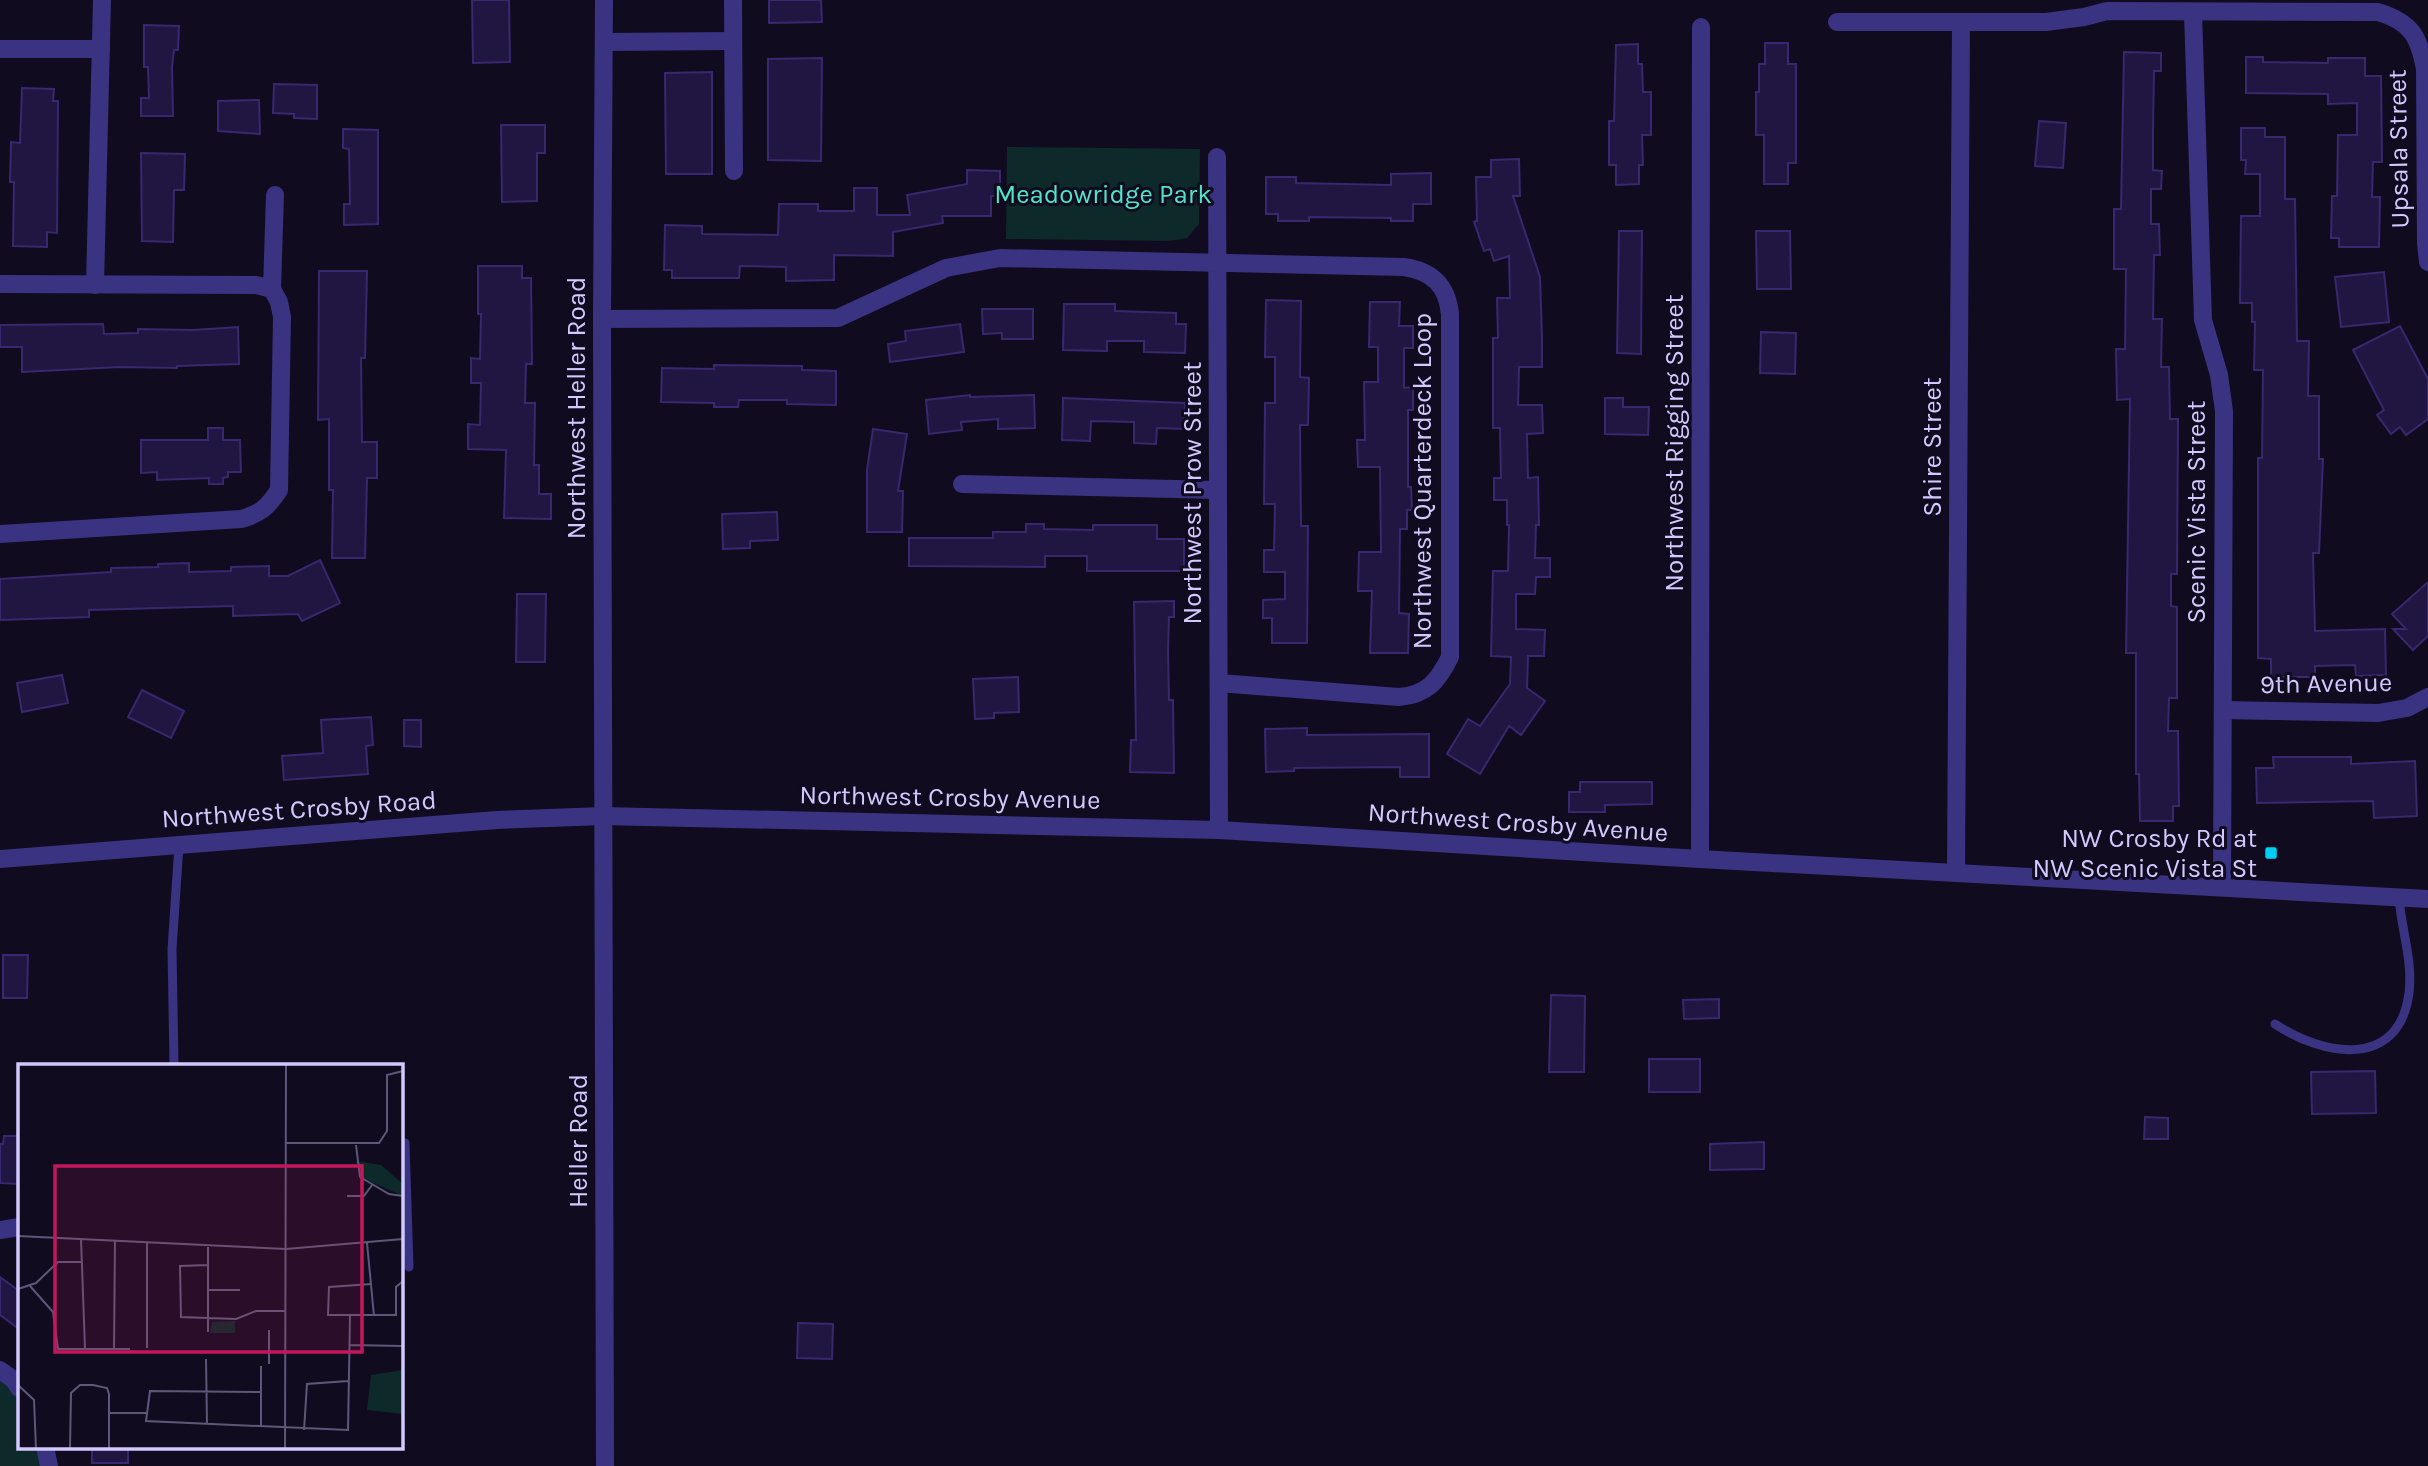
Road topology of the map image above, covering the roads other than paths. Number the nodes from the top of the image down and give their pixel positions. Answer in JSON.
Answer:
{"nodes":[{"id":1,"x":102,"y":0,"type":"edge"},
{"id":2,"x":604,"y":0,"type":"edge"},
{"id":3,"x":733,"y":0,"type":"edge"},
{"id":4,"x":2193,"y":13,"type":"junction"},
{"id":5,"x":1837,"y":22,"type":"dead end"},
{"id":6,"x":1961,"y":22,"type":"junction"},
{"id":7,"x":1701,"y":27,"type":"dead end"},
{"id":8,"x":733,"y":41,"type":"junction"},
{"id":9,"x":604,"y":42,"type":"junction"},
{"id":10,"x":0,"y":49,"type":"edge"},
{"id":11,"x":101,"y":49,"type":"junction"},
{"id":12,"x":1217,"y":157,"type":"dead end"},
{"id":13,"x":734,"y":171,"type":"dead end"},
{"id":14,"x":275,"y":195,"type":"dead end"},
{"id":15,"x":2428,"y":262,"type":"edge"},
{"id":16,"x":1218,"y":263,"type":"junction"},
{"id":17,"x":0,"y":284,"type":"edge"},
{"id":18,"x":95,"y":285,"type":"junction"},
{"id":19,"x":272,"y":289,"type":"junction"},
{"id":20,"x":602,"y":319,"type":"junction"},
{"id":21,"x":962,"y":484,"type":"dead end"},
{"id":22,"x":1217,"y":490,"type":"junction"},
{"id":23,"x":0,"y":534,"type":"edge"},
{"id":24,"x":1219,"y":684,"type":"junction"},
{"id":25,"x":2428,"y":697,"type":"edge"},
{"id":26,"x":2223,"y":710,"type":"junction"},
{"id":27,"x":603,"y":816,"type":"junction"},
{"id":28,"x":1219,"y":830,"type":"junction"},
{"id":29,"x":179,"y":845,"type":"junction"},
{"id":30,"x":0,"y":859,"type":"edge"},
{"id":31,"x":1700,"y":859,"type":"junction"},
{"id":32,"x":1956,"y":873,"type":"junction"},
{"id":33,"x":2222,"y":887,"type":"junction"},
{"id":34,"x":2399,"y":897,"type":"junction"},
{"id":35,"x":2428,"y":899,"type":"edge"},
{"id":36,"x":2275,"y":1024,"type":"dead end"},
{"id":37,"x":174,"y":1064,"type":"edge"},
{"id":38,"x":402,"y":1143,"type":"edge"},
{"id":39,"x":18,"y":1227,"type":"edge"},
{"id":40,"x":0,"y":1230,"type":"edge"},
{"id":41,"x":409,"y":1267,"type":"dead end"},
{"id":42,"x":0,"y":1370,"type":"edge"},
{"id":43,"x":18,"y":1386,"type":"edge"},
{"id":44,"x":45,"y":1448,"type":"edge"},
{"id":45,"x":49,"y":1466,"type":"edge"},
{"id":46,"x":605,"y":1466,"type":"edge"}],
"edges":[{"from":1,"to":11,"type":"street"},
{"from":2,"to":9,"type":"street","name":"Northwest Heller Road"},
{"from":3,"to":8,"type":"street"},
{"from":4,"to":6,"type":"street","name":"Upsala Street"},
{"from":4,"to":15,"type":"street","name":"Upsala Street"},
{"from":4,"to":26,"type":"street","name":"Scenic Vista Street"},
{"from":5,"to":6,"type":"street","name":"Upsala Street"},
{"from":6,"to":32,"type":"street","name":"Shire Street"},
{"from":7,"to":31,"type":"street","name":"Northwest Rigging Street"},
{"from":8,"to":9,"type":"street"},
{"from":8,"to":13,"type":"street"},
{"from":9,"to":20,"type":"street","name":"Northwest Heller Road"},
{"from":10,"to":11,"type":"street"},
{"from":11,"to":18,"type":"street"},
{"from":12,"to":16,"type":"street","name":"Northwest Prow Street"},
{"from":14,"to":19,"type":"street"},
{"from":16,"to":20,"type":"street","name":"Northwest Quarterdeck Loop"},
{"from":16,"to":22,"type":"street","name":"Northwest Prow Street"},
{"from":16,"to":24,"type":"street","name":"Northwest Quarterdeck Loop"},
{"from":17,"to":18,"type":"street"},
{"from":18,"to":19,"type":"street"},
{"from":19,"to":23,"type":"street"},
{"from":20,"to":27,"type":"street","name":"Northwest Heller Road"},
{"from":21,"to":22,"type":"street"},
{"from":22,"to":24,"type":"street","name":"Northwest Prow Street"},
{"from":24,"to":28,"type":"street","name":"Northwest Prow Street"},
{"from":25,"to":26,"type":"street","name":"9th Avenue"},
{"from":26,"to":33,"type":"street","name":"Scenic Vista Street"},
{"from":27,"to":28,"type":"street","name":"Northwest Crosby Avenue"},
{"from":27,"to":29,"type":"street","name":"Northwest Crosby Road"},
{"from":27,"to":46,"type":"street","name":"Heller Road"},
{"from":28,"to":31,"type":"street","name":"Northwest Crosby Avenue"},
{"from":29,"to":30,"type":"street","name":"Northwest Crosby Road"},
{"from":29,"to":37,"type":"lane"},
{"from":31,"to":32,"type":"street","name":"Northwest Crosby Avenue"},
{"from":32,"to":33,"type":"street","name":"Northwest Crosby Avenue"},
{"from":33,"to":34,"type":"street","name":"Northwest Crosby Avenue"},
{"from":34,"to":35,"type":"street","name":"Northwest Crosby Avenue"},
{"from":34,"to":36,"type":"lane"},
{"from":38,"to":41,"type":"lane"},
{"from":39,"to":40,"type":"street"},
{"from":42,"to":43,"type":"street"},
{"from":44,"to":45,"type":"street"}]}
